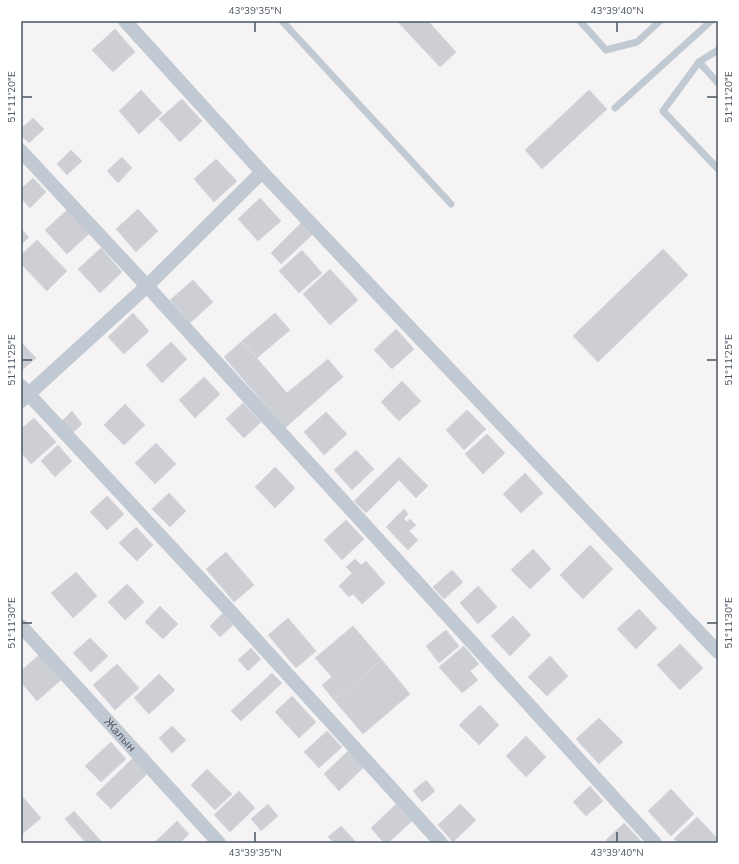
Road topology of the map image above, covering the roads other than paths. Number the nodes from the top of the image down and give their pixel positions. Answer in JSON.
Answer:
{"nodes":[{"id":1,"x":125,"y":21,"type":"edge"},
{"id":2,"x":282,"y":21,"type":"edge"},
{"id":3,"x":580,"y":21,"type":"edge"},
{"id":4,"x":660,"y":21,"type":"edge"},
{"id":5,"x":712,"y":21,"type":"edge"},
{"id":6,"x":718,"y":50,"type":"edge"},
{"id":7,"x":699,"y":62,"type":"junction"},
{"id":8,"x":718,"y":83,"type":"edge"},
{"id":9,"x":615,"y":108,"type":"dead end"},
{"id":10,"x":21,"y":151,"type":"edge"},
{"id":11,"x":718,"y":169,"type":"edge"},
{"id":12,"x":262,"y":172,"type":"junction"},
{"id":13,"x":451,"y":204,"type":"dead end"},
{"id":14,"x":147,"y":286,"type":"junction"},
{"id":15,"x":24,"y":394,"type":"edge"},
{"id":16,"x":21,"y":626,"type":"edge"},
{"id":17,"x":718,"y":652,"type":"edge"},
{"id":18,"x":219,"y":843,"type":"edge"},
{"id":19,"x":442,"y":843,"type":"edge"},
{"id":20,"x":655,"y":843,"type":"edge"}],
"edges":[{"from":1,"to":12,"type":"street"},
{"from":2,"to":13,"type":"lane"},
{"from":3,"to":4,"type":"lane"},
{"from":5,"to":9,"type":"lane"},
{"from":6,"to":7,"type":"lane"},
{"from":7,"to":8,"type":"lane"},
{"from":7,"to":11,"type":"lane"},
{"from":10,"to":14,"type":"street"},
{"from":12,"to":14,"type":"street"},
{"from":12,"to":17,"type":"street"},
{"from":14,"to":15,"type":"street"},
{"from":14,"to":20,"type":"street"},
{"from":15,"to":19,"type":"street"},
{"from":16,"to":18,"type":"street","name":"Жалын"}]}
